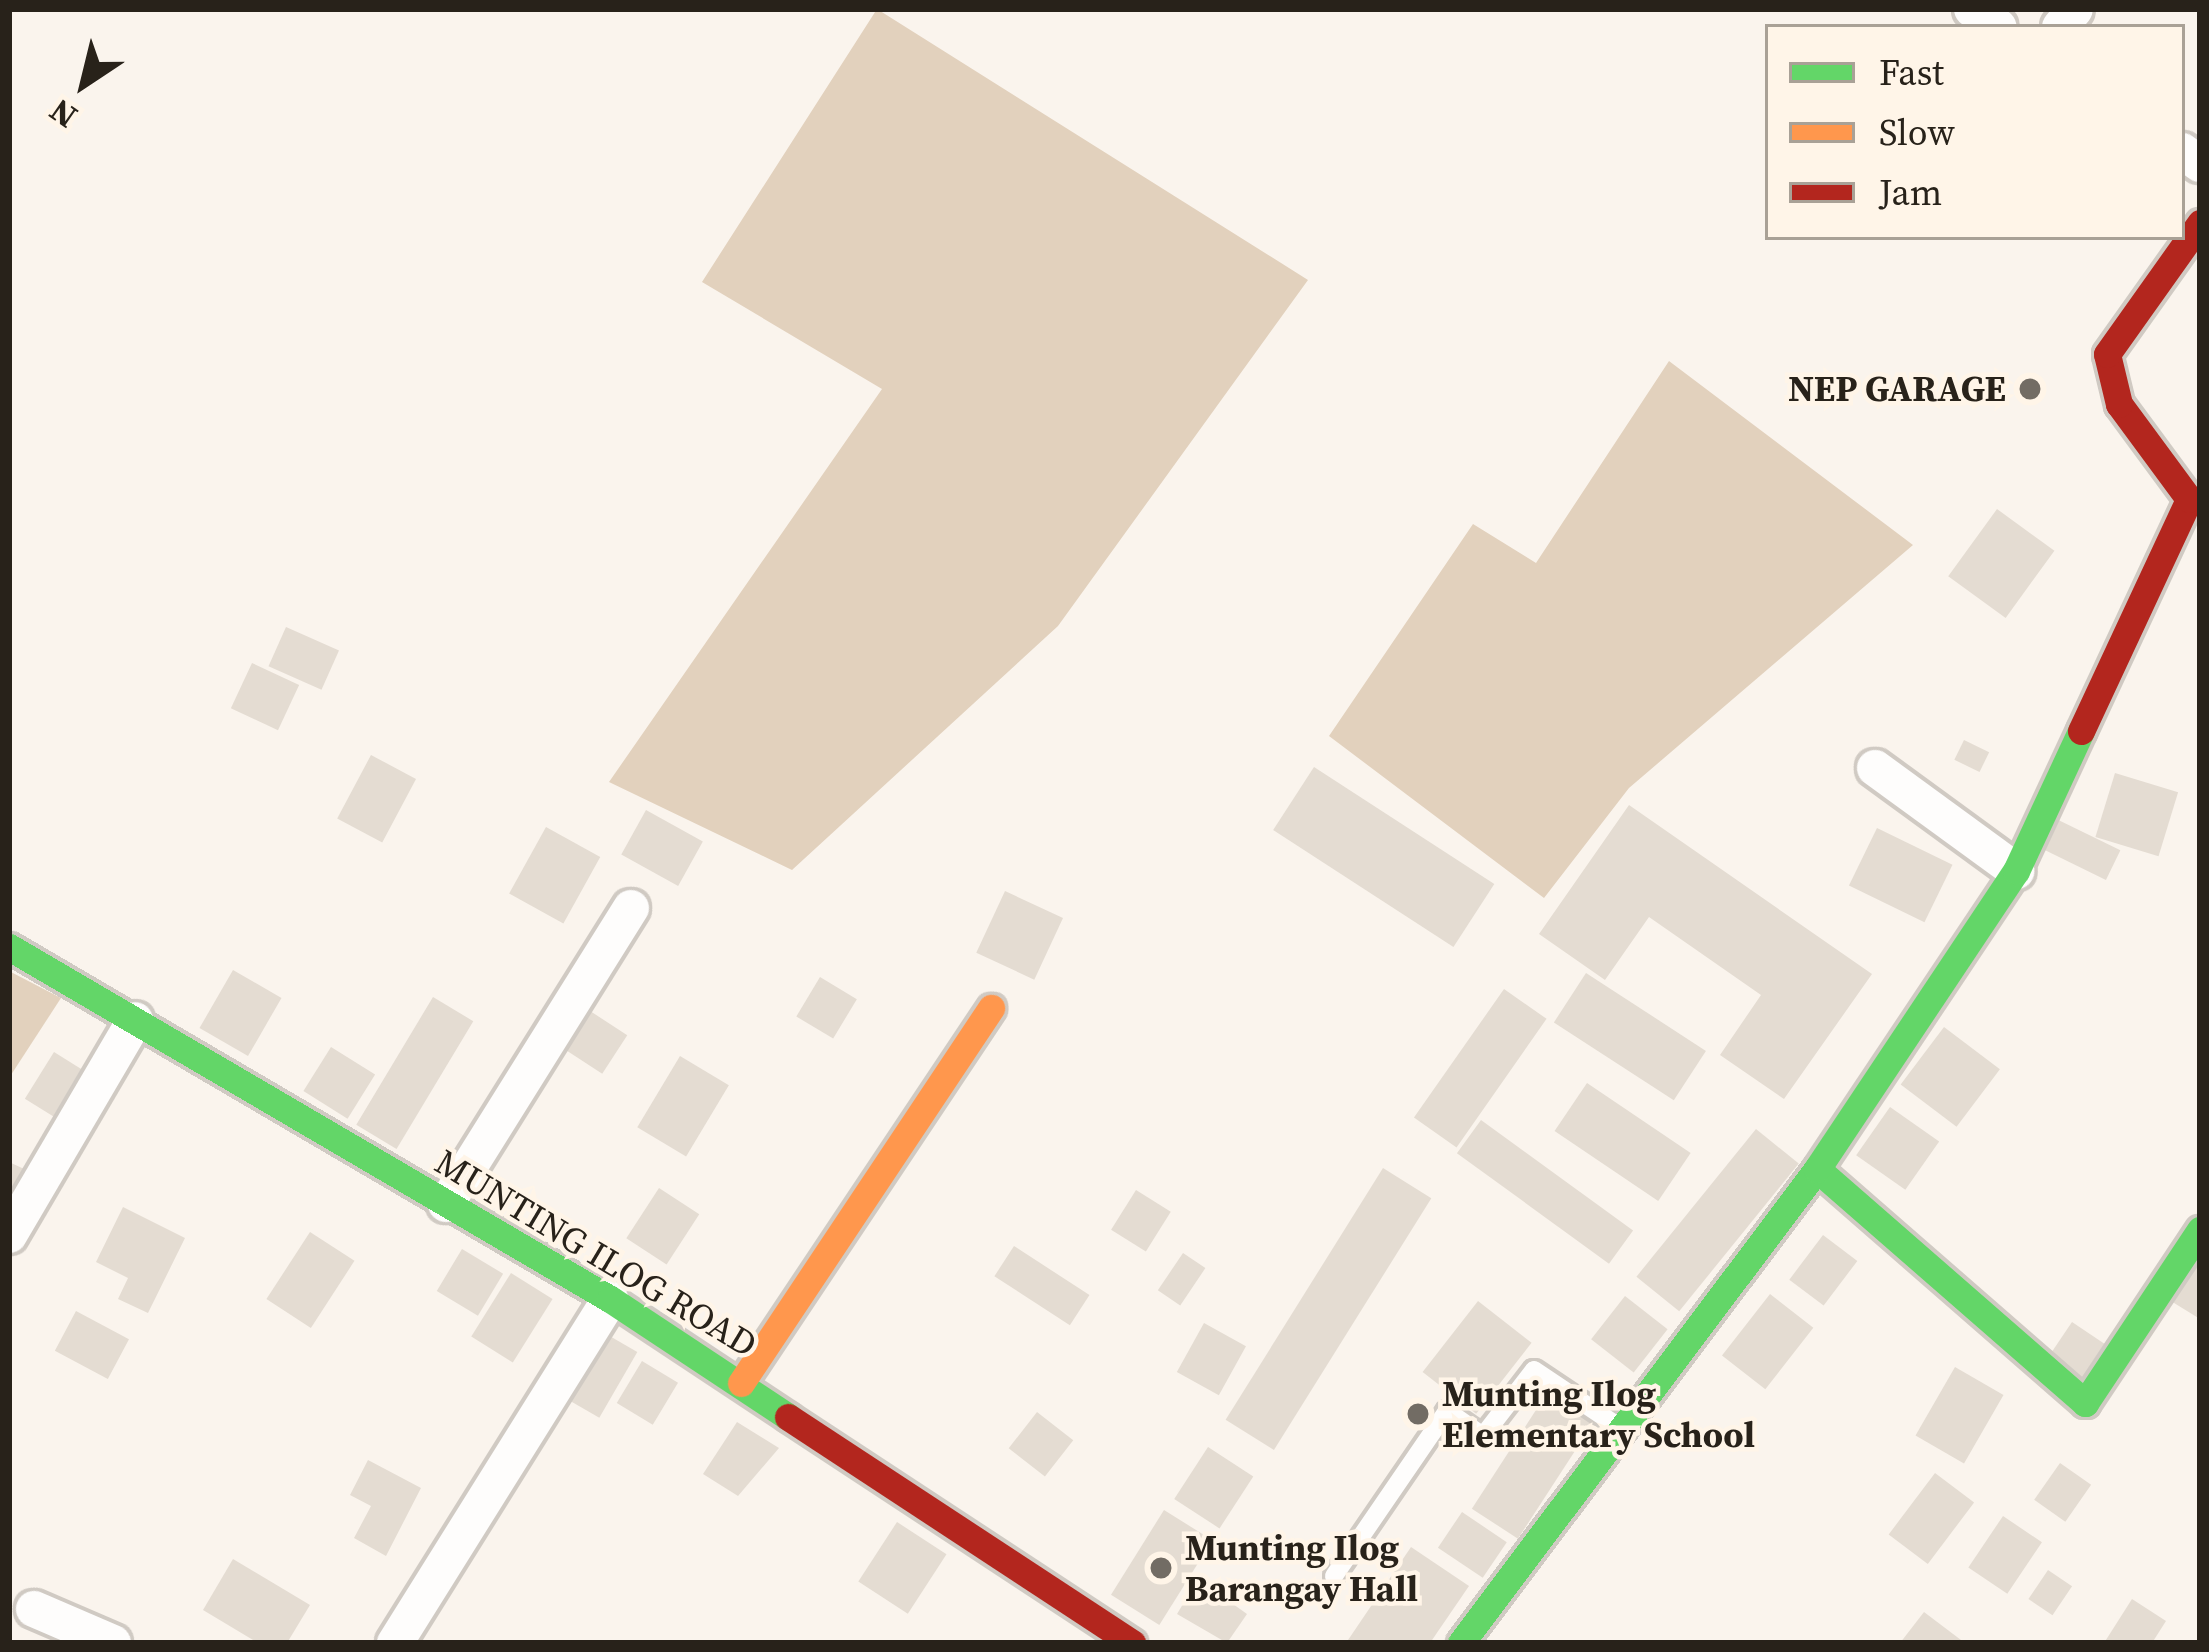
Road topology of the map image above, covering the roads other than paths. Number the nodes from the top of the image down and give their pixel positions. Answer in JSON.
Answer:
{"nodes":[{"id":1,"x":2200,"y":223,"type":"edge"},
{"id":2,"x":1875,"y":768,"type":"dead end"},
{"id":3,"x":2016,"y":871,"type":"junction"},
{"id":4,"x":632,"y":908,"type":"dead end"},
{"id":5,"x":9,"y":947,"type":"edge"},
{"id":6,"x":991,"y":1008,"type":"dead end"},
{"id":7,"x":135,"y":1020,"type":"junction"},
{"id":8,"x":1817,"y":1169,"type":"junction"},
{"id":9,"x":446,"y":1204,"type":"junction"},
{"id":10,"x":2200,"y":1230,"type":"edge"},
{"id":11,"x":9,"y":1234,"type":"edge"},
{"id":12,"x":610,"y":1299,"type":"junction"},
{"id":13,"x":741,"y":1383,"type":"junction"},
{"id":14,"x":1622,"y":1429,"type":"junction"},
{"id":15,"x":1334,"y":1576,"type":"dead end"},
{"id":16,"x":34,"y":1609,"type":"dead end"},
{"id":17,"x":113,"y":1643,"type":"edge"},
{"id":18,"x":395,"y":1643,"type":"edge"},
{"id":19,"x":1132,"y":1643,"type":"edge"},
{"id":20,"x":1461,"y":1643,"type":"edge"}],
"edges":[{"from":1,"to":3,"type":"street"},
{"from":2,"to":3,"type":"street"},
{"from":3,"to":8,"type":"street"},
{"from":4,"to":9,"type":"street"},
{"from":5,"to":7,"type":"street","name":"MUNTING ILOG ROAD"},
{"from":6,"to":13,"type":"street"},
{"from":7,"to":9,"type":"street","name":"MUNTING ILOG ROAD"},
{"from":7,"to":11,"type":"street"},
{"from":8,"to":10,"type":"street"},
{"from":8,"to":14,"type":"street"},
{"from":9,"to":12,"type":"street","name":"MUNTING ILOG ROAD"},
{"from":12,"to":13,"type":"street","name":"MUNTING ILOG ROAD"},
{"from":12,"to":18,"type":"street"},
{"from":13,"to":19,"type":"street","name":"MUNTING ILOG ROAD"},
{"from":14,"to":15,"type":"lane"},
{"from":14,"to":20,"type":"street"},
{"from":16,"to":17,"type":"street"}]}
